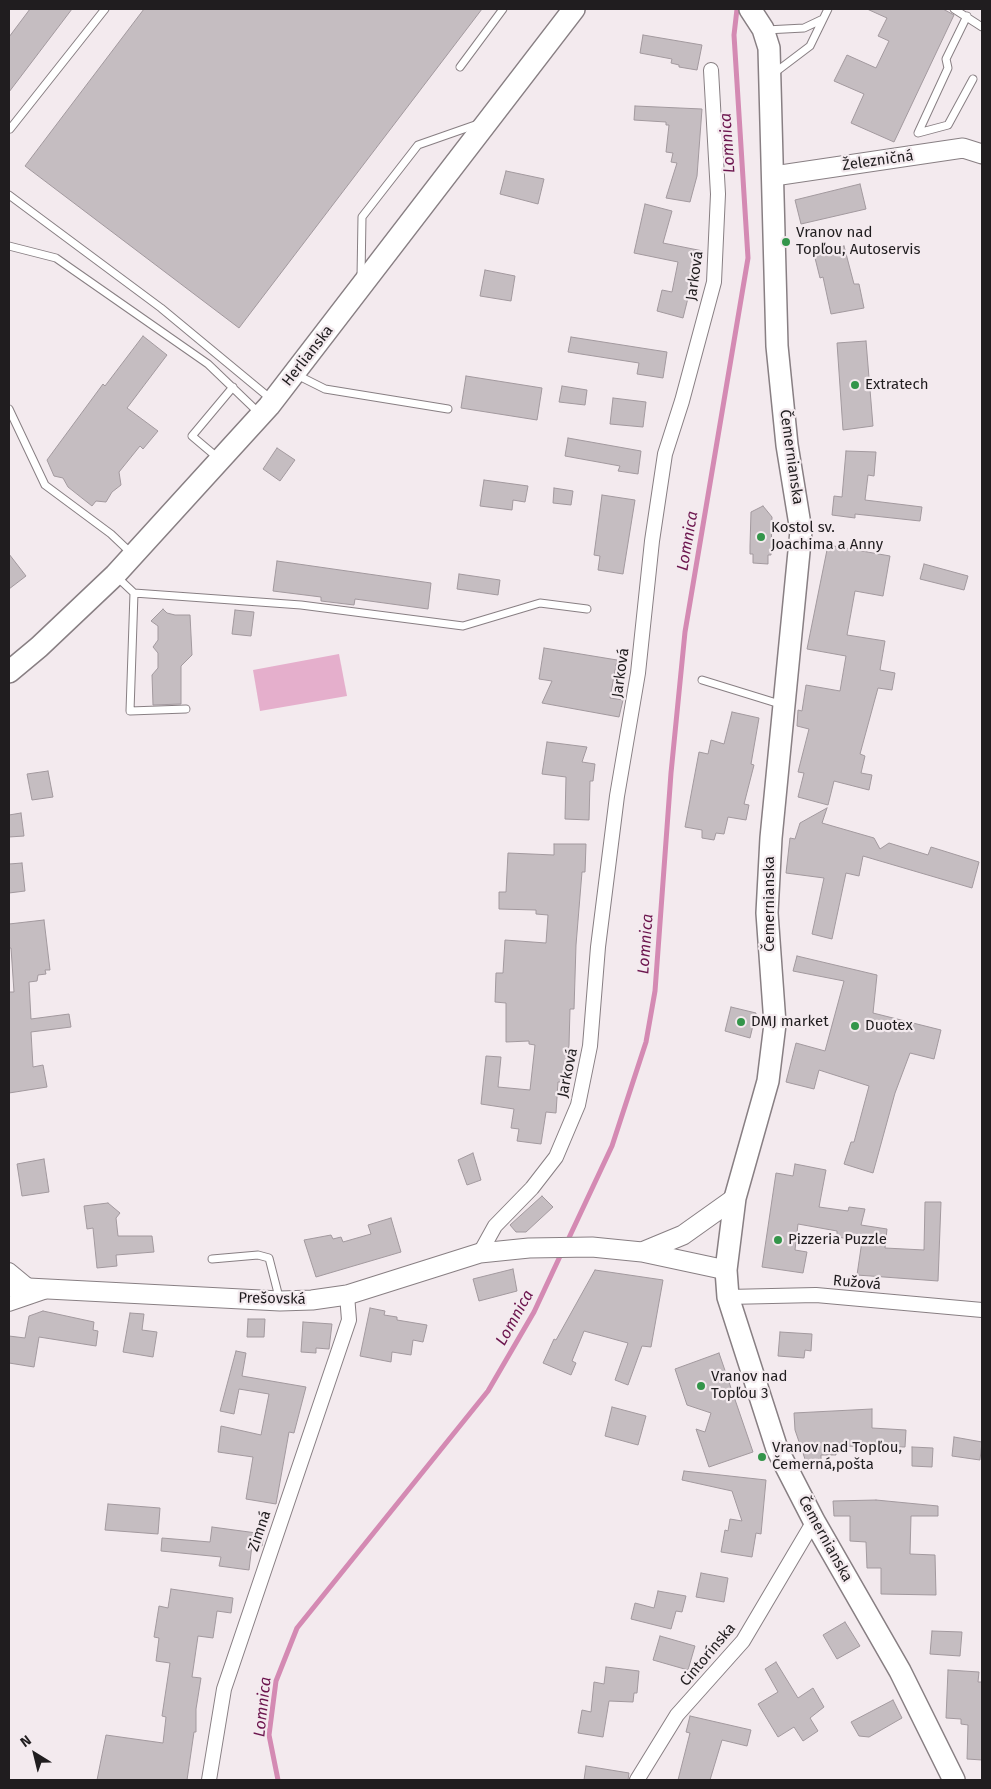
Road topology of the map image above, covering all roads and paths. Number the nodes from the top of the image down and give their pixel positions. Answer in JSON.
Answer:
{"nodes":[{"id":1,"x":105,"y":9,"type":"edge"},
{"id":2,"x":503,"y":9,"type":"edge"},
{"id":3,"x":574,"y":9,"type":"edge"},
{"id":4,"x":750,"y":9,"type":"edge"},
{"id":5,"x":828,"y":9,"type":"edge"},
{"id":6,"x":954,"y":9,"type":"edge"},
{"id":7,"x":967,"y":16,"type":"junction"},
{"id":8,"x":823,"y":19,"type":"junction"},
{"id":9,"x":982,"y":27,"type":"edge"},
{"id":10,"x":763,"y":30,"type":"junction"},
{"id":11,"x":460,"y":68,"type":"dead end"},
{"id":12,"x":711,"y":70,"type":"dead end"},
{"id":13,"x":770,"y":76,"type":"junction"},
{"id":14,"x":973,"y":79,"type":"dead end"},
{"id":15,"x":489,"y":121,"type":"junction"},
{"id":16,"x":10,"y":129,"type":"dead end"},
{"id":17,"x":982,"y":154,"type":"edge"},
{"id":18,"x":774,"y":176,"type":"junction"},
{"id":19,"x":9,"y":195,"type":"edge"},
{"id":20,"x":9,"y":246,"type":"edge"},
{"id":21,"x":361,"y":287,"type":"junction"},
{"id":22,"x":294,"y":374,"type":"junction"},
{"id":23,"x":232,"y":387,"type":"junction"},
{"id":24,"x":267,"y":408,"type":"junction"},
{"id":25,"x":9,"y":409,"type":"edge"},
{"id":26,"x":448,"y":409,"type":"dead end"},
{"id":27,"x":220,"y":460,"type":"junction"},
{"id":28,"x":133,"y":555,"type":"junction"},
{"id":29,"x":115,"y":575,"type":"junction"},
{"id":30,"x":134,"y":594,"type":"junction"},
{"id":31,"x":587,"y":609,"type":"dead end"},
{"id":32,"x":9,"y":672,"type":"edge"},
{"id":33,"x":702,"y":680,"type":"dead end"},
{"id":34,"x":783,"y":705,"type":"junction"},
{"id":35,"x":186,"y":709,"type":"dead end"},
{"id":36,"x":735,"y":1198,"type":"junction"},
{"id":37,"x":642,"y":1252,"type":"junction"},
{"id":38,"x":480,"y":1253,"type":"junction"},
{"id":39,"x":212,"y":1259,"type":"dead end"},
{"id":40,"x":9,"y":1270,"type":"edge"},
{"id":41,"x":726,"y":1270,"type":"junction"},
{"id":42,"x":9,"y":1287,"type":"edge"},
{"id":43,"x":41,"y":1290,"type":"junction"},
{"id":44,"x":348,"y":1295,"type":"junction"},
{"id":45,"x":728,"y":1297,"type":"junction"},
{"id":46,"x":280,"y":1301,"type":"junction"},
{"id":47,"x":9,"y":1304,"type":"edge"},
{"id":48,"x":982,"y":1310,"type":"edge"},
{"id":49,"x":814,"y":1521,"type":"junction"},
{"id":50,"x":209,"y":1780,"type":"edge"},
{"id":51,"x":637,"y":1780,"type":"edge"},
{"id":52,"x":954,"y":1780,"type":"edge"}],
"edges":[{"from":1,"to":16,"type":"lane"},
{"from":2,"to":11,"type":"lane"},
{"from":3,"to":15,"type":"main road","name":"Herlianska"},
{"from":4,"to":10,"type":"main road","name":"Čemernianska"},
{"from":5,"to":8,"type":"lane"},
{"from":6,"to":7,"type":"lane"},
{"from":7,"to":9,"type":"lane"},
{"from":7,"to":14,"type":"lane"},
{"from":8,"to":10,"type":"lane"},
{"from":8,"to":13,"type":"lane"},
{"from":10,"to":13,"type":"main road","name":"Čemernianska"},
{"from":12,"to":38,"type":"street","name":"Jarková"},
{"from":13,"to":18,"type":"main road","name":"Čemernianska"},
{"from":15,"to":21,"type":"main road","name":"Herlianska"},
{"from":15,"to":21,"type":"lane"},
{"from":17,"to":18,"type":"main road","name":"Železničná"},
{"from":18,"to":34,"type":"main road","name":"Čemernianska"},
{"from":19,"to":24,"type":"lane"},
{"from":20,"to":23,"type":"lane"},
{"from":21,"to":22,"type":"main road","name":"Herlianska"},
{"from":22,"to":24,"type":"main road","name":"Herlianska"},
{"from":22,"to":26,"type":"lane"},
{"from":23,"to":24,"type":"lane"},
{"from":23,"to":27,"type":"lane"},
{"from":24,"to":27,"type":"main road","name":"Herlianska"},
{"from":25,"to":28,"type":"lane"},
{"from":27,"to":28,"type":"main road","name":"Herlianska"},
{"from":28,"to":29,"type":"main road","name":"Herlianska"},
{"from":29,"to":30,"type":"lane"},
{"from":29,"to":32,"type":"main road","name":"Herlianska"},
{"from":30,"to":31,"type":"lane"},
{"from":30,"to":35,"type":"lane"},
{"from":33,"to":34,"type":"lane"},
{"from":34,"to":36,"type":"main road","name":"Čemernianska"},
{"from":36,"to":37,"type":"main road"},
{"from":36,"to":41,"type":"main road","name":"Čemernianska"},
{"from":37,"to":38,"type":"main road","name":"Prešovská"},
{"from":37,"to":41,"type":"main road","name":"Prešovská"},
{"from":38,"to":44,"type":"main road","name":"Prešovská"},
{"from":39,"to":46,"type":"lane"},
{"from":40,"to":43,"type":"street"},
{"from":41,"to":45,"type":"main road","name":"Čemernianska"},
{"from":42,"to":43,"type":"main road","name":"Prešovská"},
{"from":43,"to":46,"type":"main road","name":"Prešovská"},
{"from":43,"to":47,"type":"street"},
{"from":44,"to":46,"type":"main road","name":"Prešovská"},
{"from":44,"to":50,"type":"street","name":"Zimná"},
{"from":45,"to":48,"type":"street","name":"Ružová"},
{"from":45,"to":49,"type":"main road","name":"Čemernianska"},
{"from":49,"to":51,"type":"street","name":"Cintorínska"},
{"from":49,"to":52,"type":"main road","name":"Čemernianska"}]}
